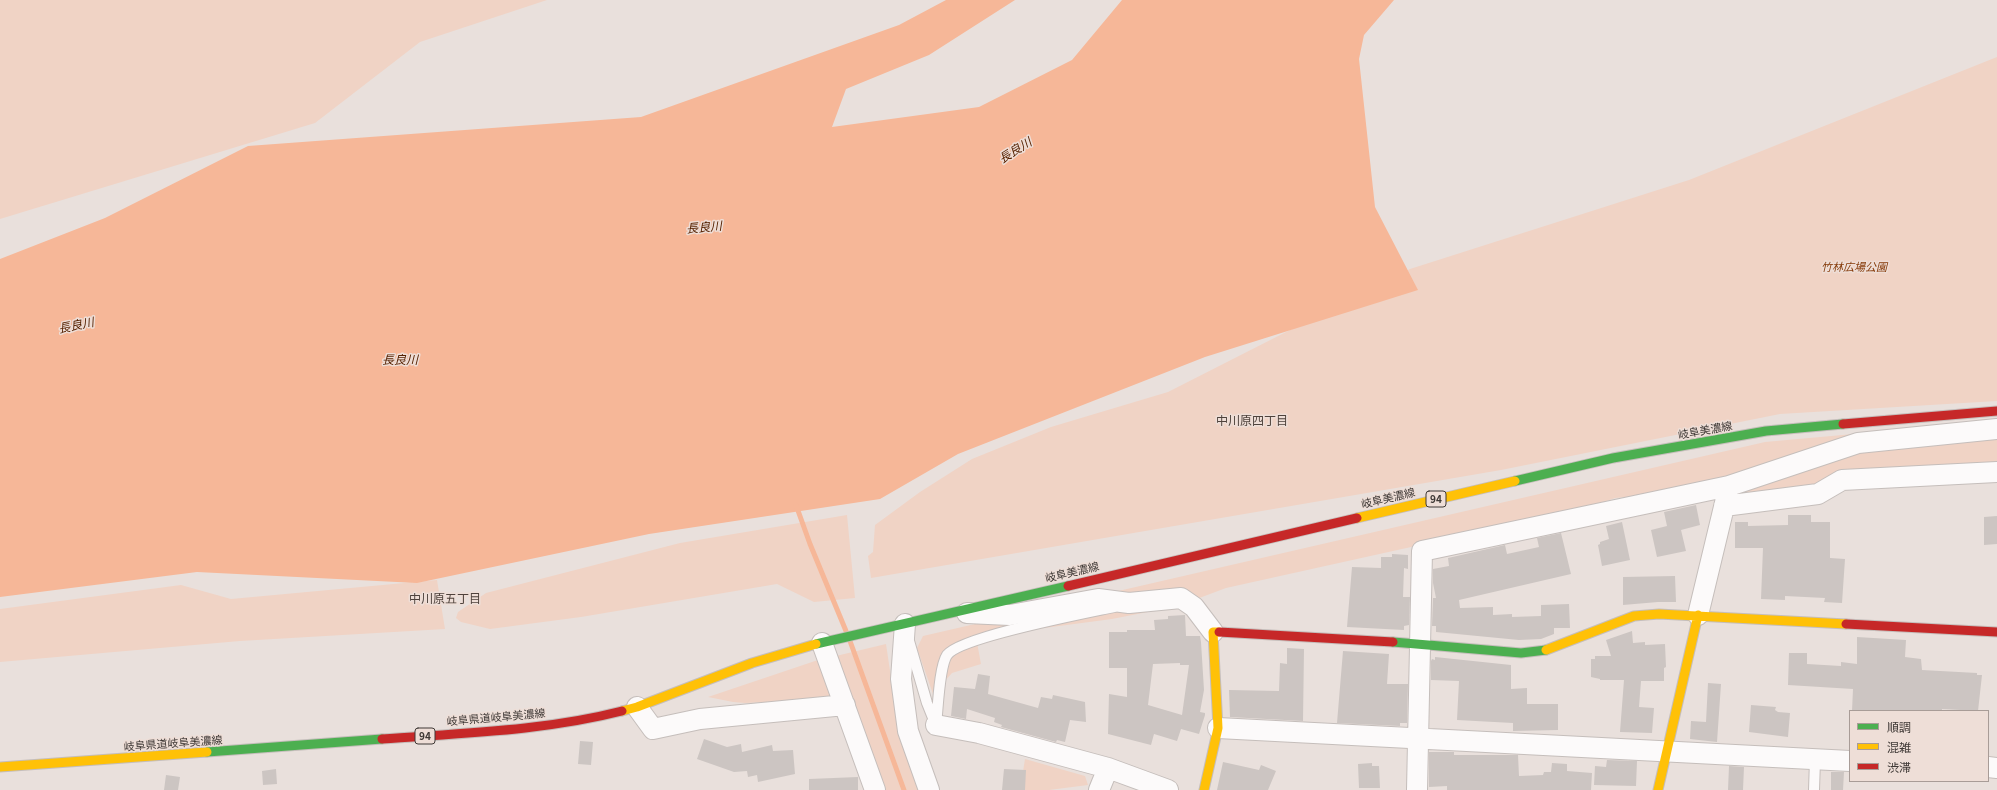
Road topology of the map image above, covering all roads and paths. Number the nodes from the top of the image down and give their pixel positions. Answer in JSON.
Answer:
{"nodes":[{"id":1,"x":1997,"y":411,"type":"edge"},
{"id":2,"x":1997,"y":429,"type":"edge"},
{"id":3,"x":1997,"y":472,"type":"edge"},
{"id":4,"x":1729,"y":486,"type":"junction"},
{"id":5,"x":1724,"y":506,"type":"junction"},
{"id":6,"x":1129,"y":603,"type":"junction"},
{"id":7,"x":955,"y":612,"type":"junction"},
{"id":8,"x":1698,"y":615,"type":"junction"},
{"id":9,"x":905,"y":624,"type":"junction"},
{"id":10,"x":1212,"y":632,"type":"junction"},
{"id":11,"x":1997,"y":632,"type":"edge"},
{"id":12,"x":830,"y":640,"type":"junction"},
{"id":13,"x":1419,"y":643,"type":"junction"},
{"id":14,"x":845,"y":705,"type":"junction"},
{"id":15,"x":637,"y":707,"type":"junction"},
{"id":16,"x":936,"y":725,"type":"junction"},
{"id":17,"x":1218,"y":728,"type":"junction"},
{"id":18,"x":1418,"y":739,"type":"junction"},
{"id":19,"x":1667,"y":752,"type":"junction"},
{"id":20,"x":1815,"y":760,"type":"junction"},
{"id":21,"x":1849,"y":761,"type":"edge"},
{"id":22,"x":0,"y":767,"type":"edge"},
{"id":23,"x":1108,"y":768,"type":"junction"},
{"id":24,"x":875,"y":790,"type":"edge"},
{"id":25,"x":930,"y":790,"type":"edge"},
{"id":26,"x":1099,"y":790,"type":"edge"},
{"id":27,"x":1168,"y":790,"type":"edge"},
{"id":28,"x":1204,"y":790,"type":"edge"},
{"id":29,"x":1417,"y":790,"type":"edge"},
{"id":30,"x":1658,"y":790,"type":"edge"},
{"id":31,"x":1814,"y":790,"type":"edge"}],
"edges":[{"from":1,"to":7,"type":"main road","name":"岐阜美濃線","number":"94"},
{"from":2,"to":4,"type":"street"},
{"from":3,"to":5,"type":"street"},
{"from":4,"to":5,"type":"street"},
{"from":4,"to":13,"type":"street"},
{"from":5,"to":8,"type":"street"},
{"from":6,"to":7,"type":"street"},
{"from":6,"to":10,"type":"street"},
{"from":6,"to":16,"type":"lane"},
{"from":7,"to":9,"type":"main road","name":"岐阜美濃線","number":"94"},
{"from":8,"to":11,"type":"main road"},
{"from":8,"to":13,"type":"main road"},
{"from":8,"to":19,"type":"main road"},
{"from":9,"to":12,"type":"main road","name":"岐阜美濃線","number":"94"},
{"from":9,"to":16,"type":"lane"},
{"from":9,"to":25,"type":"street"},
{"from":10,"to":13,"type":"main road"},
{"from":10,"to":17,"type":"main road"},
{"from":12,"to":14,"type":"street"},
{"from":12,"to":15,"type":"main road","name":"岐阜県道岐阜美濃線","number":"94"},
{"from":13,"to":18,"type":"street"},
{"from":14,"to":15,"type":"street"},
{"from":14,"to":24,"type":"street"},
{"from":15,"to":22,"type":"main road","name":"岐阜県道岐阜美濃線","number":"94"},
{"from":16,"to":23,"type":"street"},
{"from":17,"to":18,"type":"street"},
{"from":17,"to":28,"type":"main road"},
{"from":18,"to":19,"type":"street"},
{"from":18,"to":29,"type":"street"},
{"from":19,"to":20,"type":"street"},
{"from":19,"to":30,"type":"main road"},
{"from":20,"to":21,"type":"street"},
{"from":20,"to":31,"type":"lane"},
{"from":23,"to":26,"type":"street"},
{"from":23,"to":27,"type":"street"}]}
